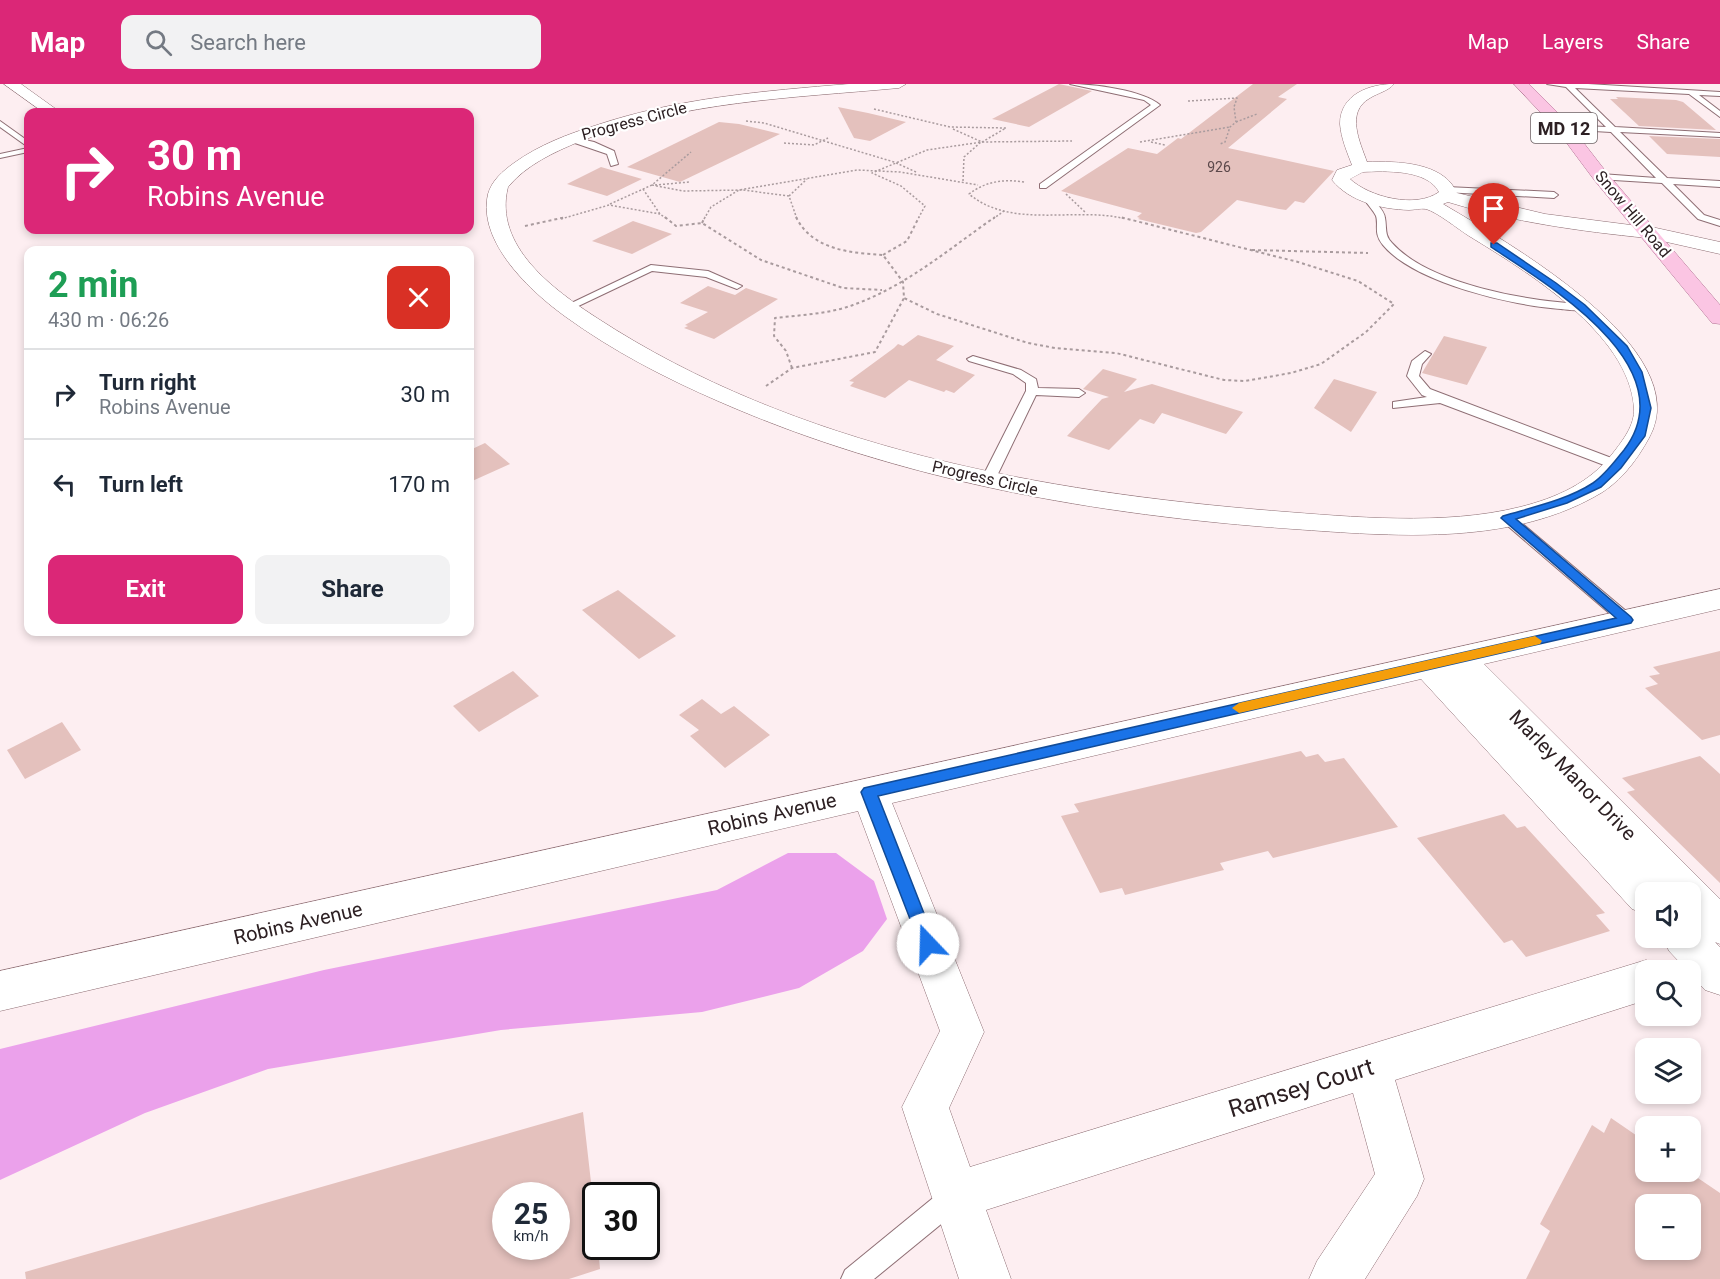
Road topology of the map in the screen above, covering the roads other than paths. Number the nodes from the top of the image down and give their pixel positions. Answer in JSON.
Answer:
{"nodes":[{"id":1,"x":11,"y":84,"type":"edge"},
{"id":2,"x":899,"y":84,"type":"edge"},
{"id":3,"x":1074,"y":84,"type":"edge"},
{"id":4,"x":1387,"y":84,"type":"edge"},
{"id":5,"x":1521,"y":84,"type":"edge"},
{"id":6,"x":1551,"y":84,"type":"edge"},
{"id":7,"x":1681,"y":84,"type":"edge"},
{"id":8,"x":1568,"y":85,"type":"edge"},
{"id":9,"x":1691,"y":92,"type":"junction"},
{"id":10,"x":1720,"y":94,"type":"edge"},
{"id":11,"x":46,"y":108,"type":"edge"},
{"id":12,"x":1720,"y":115,"type":"edge"},
{"id":13,"x":0,"y":123,"type":"edge"},
{"id":14,"x":1563,"y":127,"type":"junction"},
{"id":15,"x":1613,"y":130,"type":"junction"},
{"id":16,"x":1720,"y":135,"type":"edge"},
{"id":17,"x":572,"y":139,"type":"junction"},
{"id":18,"x":24,"y":142,"type":"edge"},
{"id":19,"x":24,"y":151,"type":"edge"},
{"id":20,"x":0,"y":156,"type":"edge"},
{"id":21,"x":614,"y":164,"type":"dead end"},
{"id":22,"x":1361,"y":167,"type":"junction"},
{"id":23,"x":1601,"y":177,"type":"junction"},
{"id":24,"x":1664,"y":180,"type":"junction"},
{"id":25,"x":1720,"y":184,"type":"edge"},
{"id":26,"x":1043,"y":186,"type":"dead end"},
{"id":27,"x":1554,"y":195,"type":"dead end"},
{"id":28,"x":1440,"y":196,"type":"junction"},
{"id":29,"x":1367,"y":197,"type":"junction"},
{"id":30,"x":1720,"y":224,"type":"edge"},
{"id":31,"x":1647,"y":231,"type":"junction"},
{"id":32,"x":1720,"y":248,"type":"edge"},
{"id":33,"x":657,"y":255,"type":"dead end"},
{"id":34,"x":651,"y":268,"type":"junction"},
{"id":35,"x":737,"y":286,"type":"dead end"},
{"id":36,"x":1582,"y":307,"type":"junction"},
{"id":37,"x":566,"y":308,"type":"junction"},
{"id":38,"x":1720,"y":318,"type":"edge"},
{"id":39,"x":1425,"y":354,"type":"dead end"},
{"id":40,"x":973,"y":358,"type":"dead end"},
{"id":41,"x":1032,"y":391,"type":"junction"},
{"id":42,"x":1079,"y":393,"type":"dead end"},
{"id":43,"x":1441,"y":399,"type":"junction"},
{"id":44,"x":1397,"y":405,"type":"dead end"},
{"id":45,"x":1617,"y":465,"type":"junction"},
{"id":46,"x":988,"y":480,"type":"junction"},
{"id":47,"x":1507,"y":518,"type":"junction"},
{"id":48,"x":1720,"y":599,"type":"edge"},
{"id":49,"x":1627,"y":620,"type":"junction"},
{"id":50,"x":1442,"y":662,"type":"junction"},
{"id":51,"x":869,"y":792,"type":"junction"},
{"id":52,"x":1676,"y":882,"type":"edge"},
{"id":53,"x":1635,"y":884,"type":"edge"},
{"id":54,"x":1635,"y":983,"type":"edge"},
{"id":55,"x":0,"y":991,"type":"edge"},
{"id":56,"x":1369,"y":1067,"type":"junction"},
{"id":57,"x":957,"y":1196,"type":"junction"},
{"id":58,"x":854,"y":1279,"type":"edge"},
{"id":59,"x":985,"y":1279,"type":"edge"},
{"id":60,"x":1335,"y":1279,"type":"edge"}],
"edges":[{"from":1,"to":11,"type":"street"},
{"from":2,"to":17,"type":"street","name":"Progress Circle"},
{"from":3,"to":26,"type":"lane"},
{"from":4,"to":22,"type":"street"},
{"from":5,"to":14,"type":"main road","name":"Snow Hill Road","number":"MD 12"},
{"from":6,"to":8,"type":"lane"},
{"from":7,"to":9,"type":"lane"},
{"from":8,"to":9,"type":"lane"},
{"from":8,"to":15,"type":"lane"},
{"from":9,"to":10,"type":"lane"},
{"from":9,"to":12,"type":"lane"},
{"from":13,"to":18,"type":"lane"},
{"from":14,"to":15,"type":"lane"},
{"from":14,"to":23,"type":"main road","name":"Snow Hill Road","number":"MD 12"},
{"from":15,"to":16,"type":"lane"},
{"from":15,"to":24,"type":"lane"},
{"from":17,"to":21,"type":"lane"},
{"from":17,"to":37,"type":"street","name":"Progress Circle"},
{"from":19,"to":20,"type":"lane"},
{"from":22,"to":28,"type":"street","name":"Progress Circle"},
{"from":22,"to":29,"type":"street"},
{"from":23,"to":24,"type":"lane"},
{"from":23,"to":31,"type":"main road","name":"Snow Hill Road","number":"MD 12"},
{"from":24,"to":25,"type":"lane"},
{"from":24,"to":30,"type":"lane"},
{"from":27,"to":28,"type":"lane"},
{"from":28,"to":29,"type":"street"},
{"from":28,"to":31,"type":"street"},
{"from":28,"to":36,"type":"street","name":"Progress Circle"},
{"from":29,"to":36,"type":"lane"},
{"from":31,"to":32,"type":"street"},
{"from":31,"to":38,"type":"main road","name":"Snow Hill Road","number":"MD 12"},
{"from":33,"to":34,"type":"lane"},
{"from":34,"to":35,"type":"lane"},
{"from":34,"to":37,"type":"lane"},
{"from":36,"to":45,"type":"street","name":"Progress Circle"},
{"from":37,"to":46,"type":"street","name":"Progress Circle"},
{"from":39,"to":43,"type":"lane"},
{"from":40,"to":41,"type":"lane"},
{"from":41,"to":42,"type":"lane"},
{"from":41,"to":46,"type":"lane"},
{"from":43,"to":44,"type":"lane"},
{"from":43,"to":45,"type":"lane"},
{"from":45,"to":47,"type":"street","name":"Progress Circle"},
{"from":46,"to":47,"type":"street","name":"Progress Circle"},
{"from":47,"to":49,"type":"lane"},
{"from":48,"to":49,"type":"street","name":"Robins Avenue"},
{"from":49,"to":50,"type":"street","name":"Robins Avenue"},
{"from":50,"to":51,"type":"street","name":"Robins Avenue"},
{"from":50,"to":52,"type":"street","name":"Marley Manor Drive"},
{"from":50,"to":53,"type":"street","name":"Marley Manor Drive"},
{"from":51,"to":55,"type":"street","name":"Robins Avenue"},
{"from":51,"to":57,"type":"street"},
{"from":54,"to":56,"type":"street","name":"Ramsey Court"},
{"from":56,"to":57,"type":"street","name":"Ramsey Court"},
{"from":56,"to":60,"type":"street"},
{"from":57,"to":58,"type":"lane"},
{"from":57,"to":59,"type":"street"}]}
